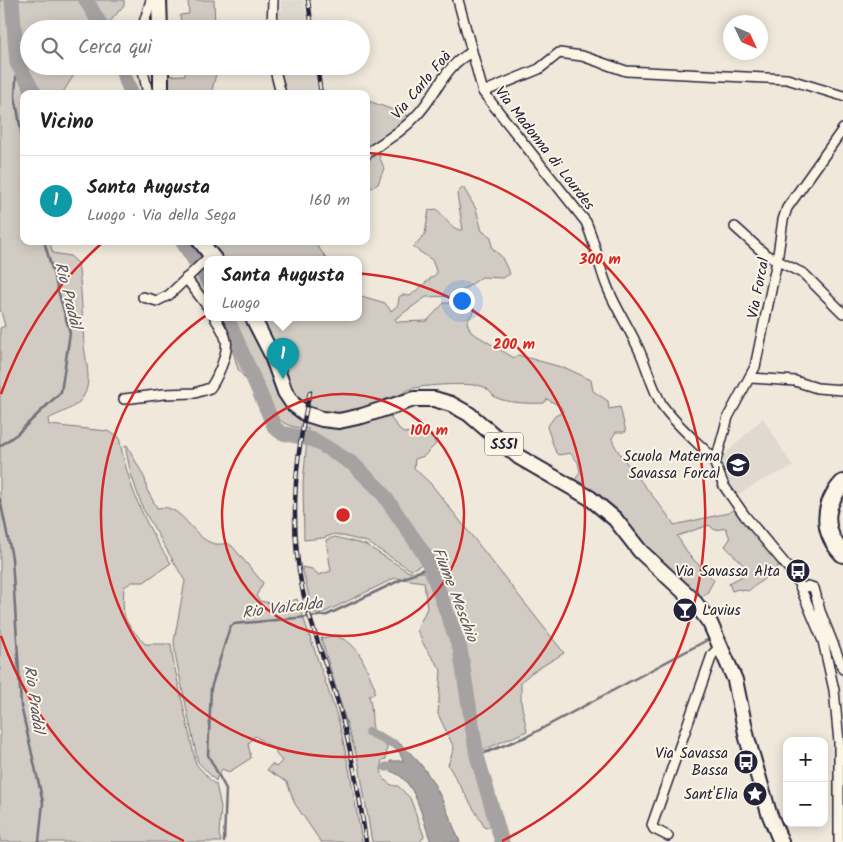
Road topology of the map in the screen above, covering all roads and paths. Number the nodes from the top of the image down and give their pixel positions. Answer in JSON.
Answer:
{"nodes":[{"id":1,"x":151,"y":0,"type":"edge"},
{"id":2,"x":159,"y":0,"type":"edge"},
{"id":3,"x":273,"y":0,"type":"edge"},
{"id":4,"x":458,"y":0,"type":"edge"},
{"id":5,"x":145,"y":20,"type":"edge"},
{"id":6,"x":160,"y":20,"type":"edge"},
{"id":7,"x":272,"y":20,"type":"edge"},
{"id":8,"x":472,"y":52,"type":"junction"},
{"id":9,"x":144,"y":75,"type":"edge"},
{"id":10,"x":161,"y":75,"type":"edge"},
{"id":11,"x":277,"y":75,"type":"edge"},
{"id":12,"x":147,"y":90,"type":"edge"},
{"id":13,"x":161,"y":90,"type":"edge"},
{"id":14,"x":281,"y":90,"type":"edge"},
{"id":15,"x":483,"y":92,"type":"junction"},
{"id":16,"x":843,"y":96,"type":"edge"},
{"id":17,"x":843,"y":129,"type":"edge"},
{"id":18,"x":370,"y":151,"type":"edge"},
{"id":19,"x":735,"y":227,"type":"dead end"},
{"id":20,"x":202,"y":245,"type":"edge"},
{"id":21,"x":208,"y":256,"type":"edge"},
{"id":22,"x":777,"y":261,"type":"junction"},
{"id":23,"x":204,"y":264,"type":"edge"},
{"id":24,"x":189,"y":275,"type":"junction"},
{"id":25,"x":144,"y":298,"type":"dead end"},
{"id":26,"x":204,"y":300,"type":"edge"},
{"id":27,"x":843,"y":313,"type":"edge"},
{"id":28,"x":217,"y":321,"type":"edge"},
{"id":29,"x":255,"y":321,"type":"edge"},
{"id":30,"x":751,"y":378,"type":"junction"},
{"id":31,"x":843,"y":390,"type":"edge"},
{"id":32,"x":124,"y":399,"type":"dead end"},
{"id":33,"x":715,"y":460,"type":"junction"},
{"id":34,"x":843,"y":483,"type":"edge"},
{"id":35,"x":843,"y":554,"type":"edge"},
{"id":36,"x":802,"y":589,"type":"junction"},
{"id":37,"x":721,"y":645,"type":"junction"},
{"id":38,"x":843,"y":669,"type":"edge"},
{"id":39,"x":668,"y":836,"type":"dead end"},
{"id":40,"x":780,"y":842,"type":"edge"},
{"id":41,"x":839,"y":842,"type":"edge"}],
"edges":[{"from":1,"to":5,"type":"street"},
{"from":2,"to":6,"type":"main road"},
{"from":3,"to":7,"type":"street"},
{"from":4,"to":8,"type":"street","name":"Via Madonna di Lourdes"},
{"from":8,"to":15,"type":"street","name":"Via Madonna di Lourdes"},
{"from":8,"to":18,"type":"street","name":"Via Carlo Foà"},
{"from":9,"to":12,"type":"street"},
{"from":10,"to":13,"type":"main road"},
{"from":11,"to":14,"type":"street"},
{"from":15,"to":16,"type":"street"},
{"from":15,"to":33,"type":"street","name":"Via Madonna di Lourdes"},
{"from":17,"to":22,"type":"street","name":"Via Forcal"},
{"from":19,"to":22,"type":"street"},
{"from":20,"to":21,"type":"main road"},
{"from":22,"to":27,"type":"street"},
{"from":22,"to":30,"type":"street","name":"Via Forcal"},
{"from":23,"to":24,"type":"street"},
{"from":24,"to":25,"type":"street"},
{"from":24,"to":26,"type":"street"},
{"from":28,"to":32,"type":"street"},
{"from":29,"to":37,"type":"main road","number":"SS51"},
{"from":30,"to":31,"type":"street"},
{"from":30,"to":33,"type":"street","name":"Via Forcal"},
{"from":33,"to":36,"type":"street"},
{"from":34,"to":35,"type":"highway"},
{"from":36,"to":38,"type":"street"},
{"from":36,"to":41,"type":"street"},
{"from":37,"to":39,"type":"street"},
{"from":37,"to":40,"type":"main road","number":"SS51"}]}
